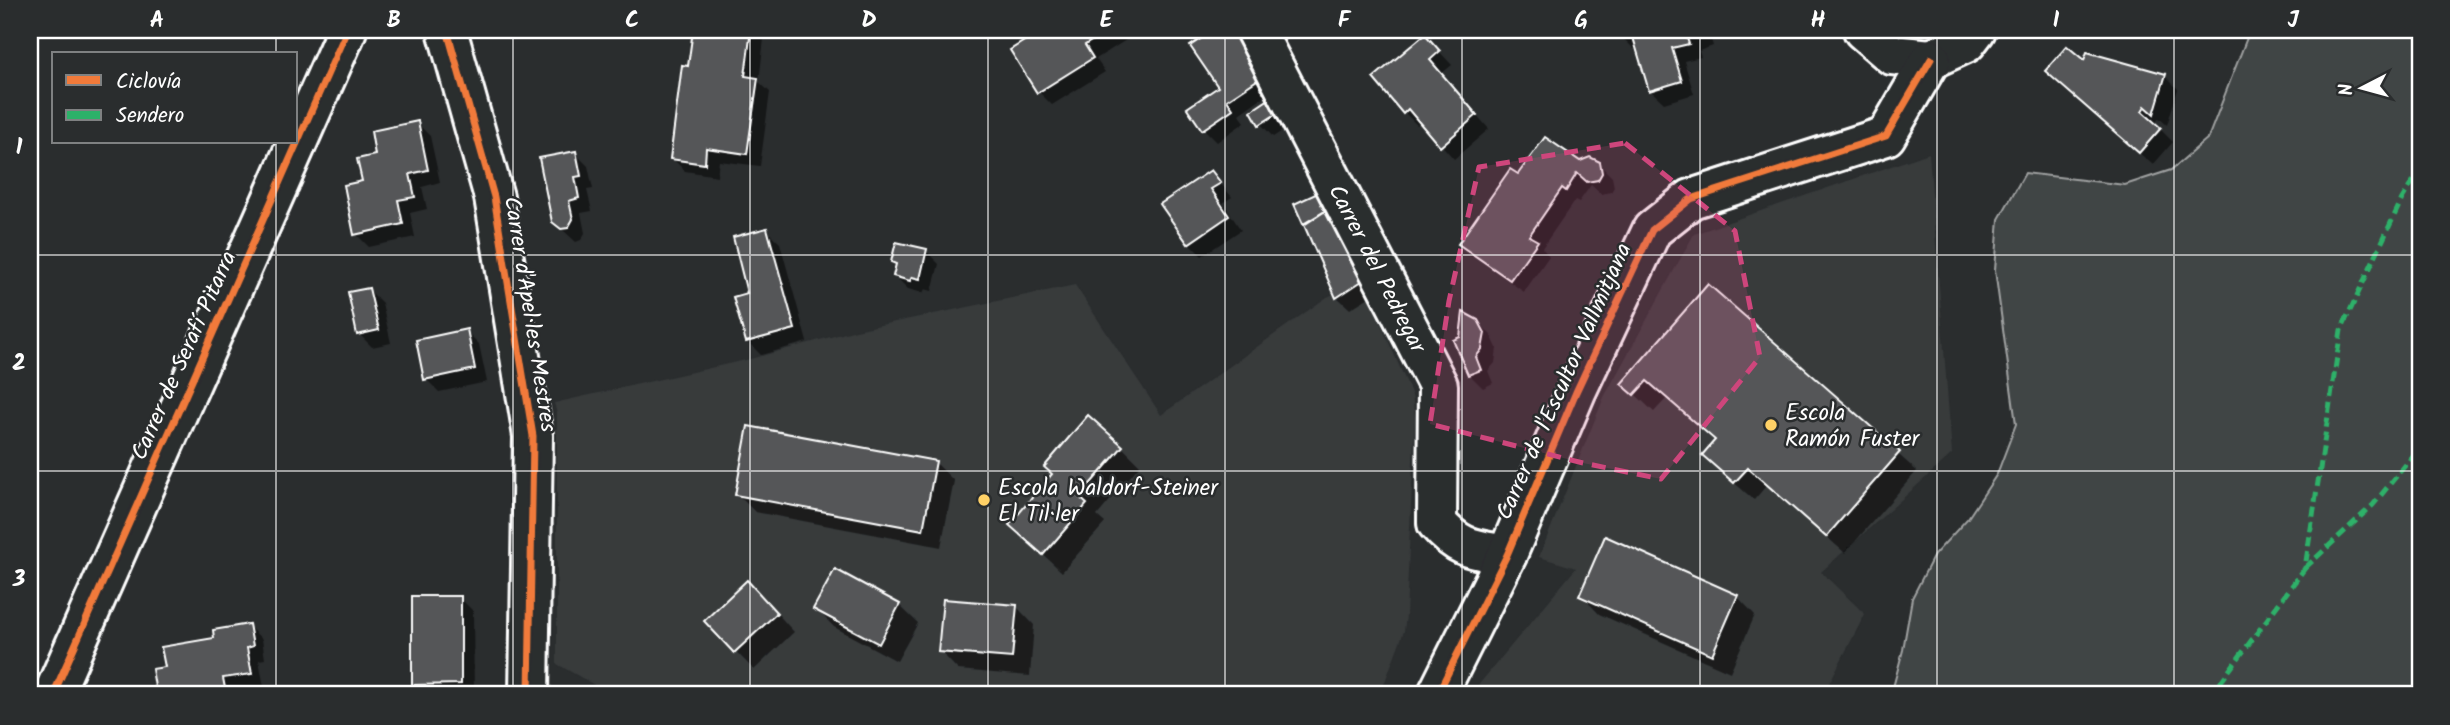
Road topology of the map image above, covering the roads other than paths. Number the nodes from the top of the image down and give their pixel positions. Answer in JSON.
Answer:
{"nodes":[{"id":1,"x":347,"y":30,"type":"edge"},
{"id":2,"x":447,"y":30,"type":"edge"},
{"id":3,"x":1255,"y":30,"type":"edge"},
{"id":4,"x":1863,"y":30,"type":"edge"},
{"id":5,"x":1976,"y":30,"type":"edge"},
{"id":6,"x":1931,"y":60,"type":"junction"},
{"id":7,"x":298,"y":141,"type":"edge"},
{"id":8,"x":297,"y":144,"type":"edge"},
{"id":9,"x":1507,"y":555,"type":"junction"},
{"id":10,"x":53,"y":695,"type":"edge"},
{"id":11,"x":529,"y":695,"type":"edge"},
{"id":12,"x":1437,"y":695,"type":"edge"}],
"edges":[{"from":1,"to":7,"type":"street","name":"Carrer de Serafí Pitarra"},
{"from":2,"to":11,"type":"street","name":"Carrer d'Apel·les Mestres"},
{"from":3,"to":9,"type":"street","name":"Carrer del Pedregar"},
{"from":4,"to":6,"type":"street"},
{"from":5,"to":6,"type":"street"},
{"from":6,"to":9,"type":"street","name":"Carrer de l'Escultor Vallmitjana"},
{"from":8,"to":10,"type":"street","name":"Carrer de Serafí Pitarra"},
{"from":9,"to":12,"type":"street","name":"Carrer de l'Escultor Vallmitjana"}]}
